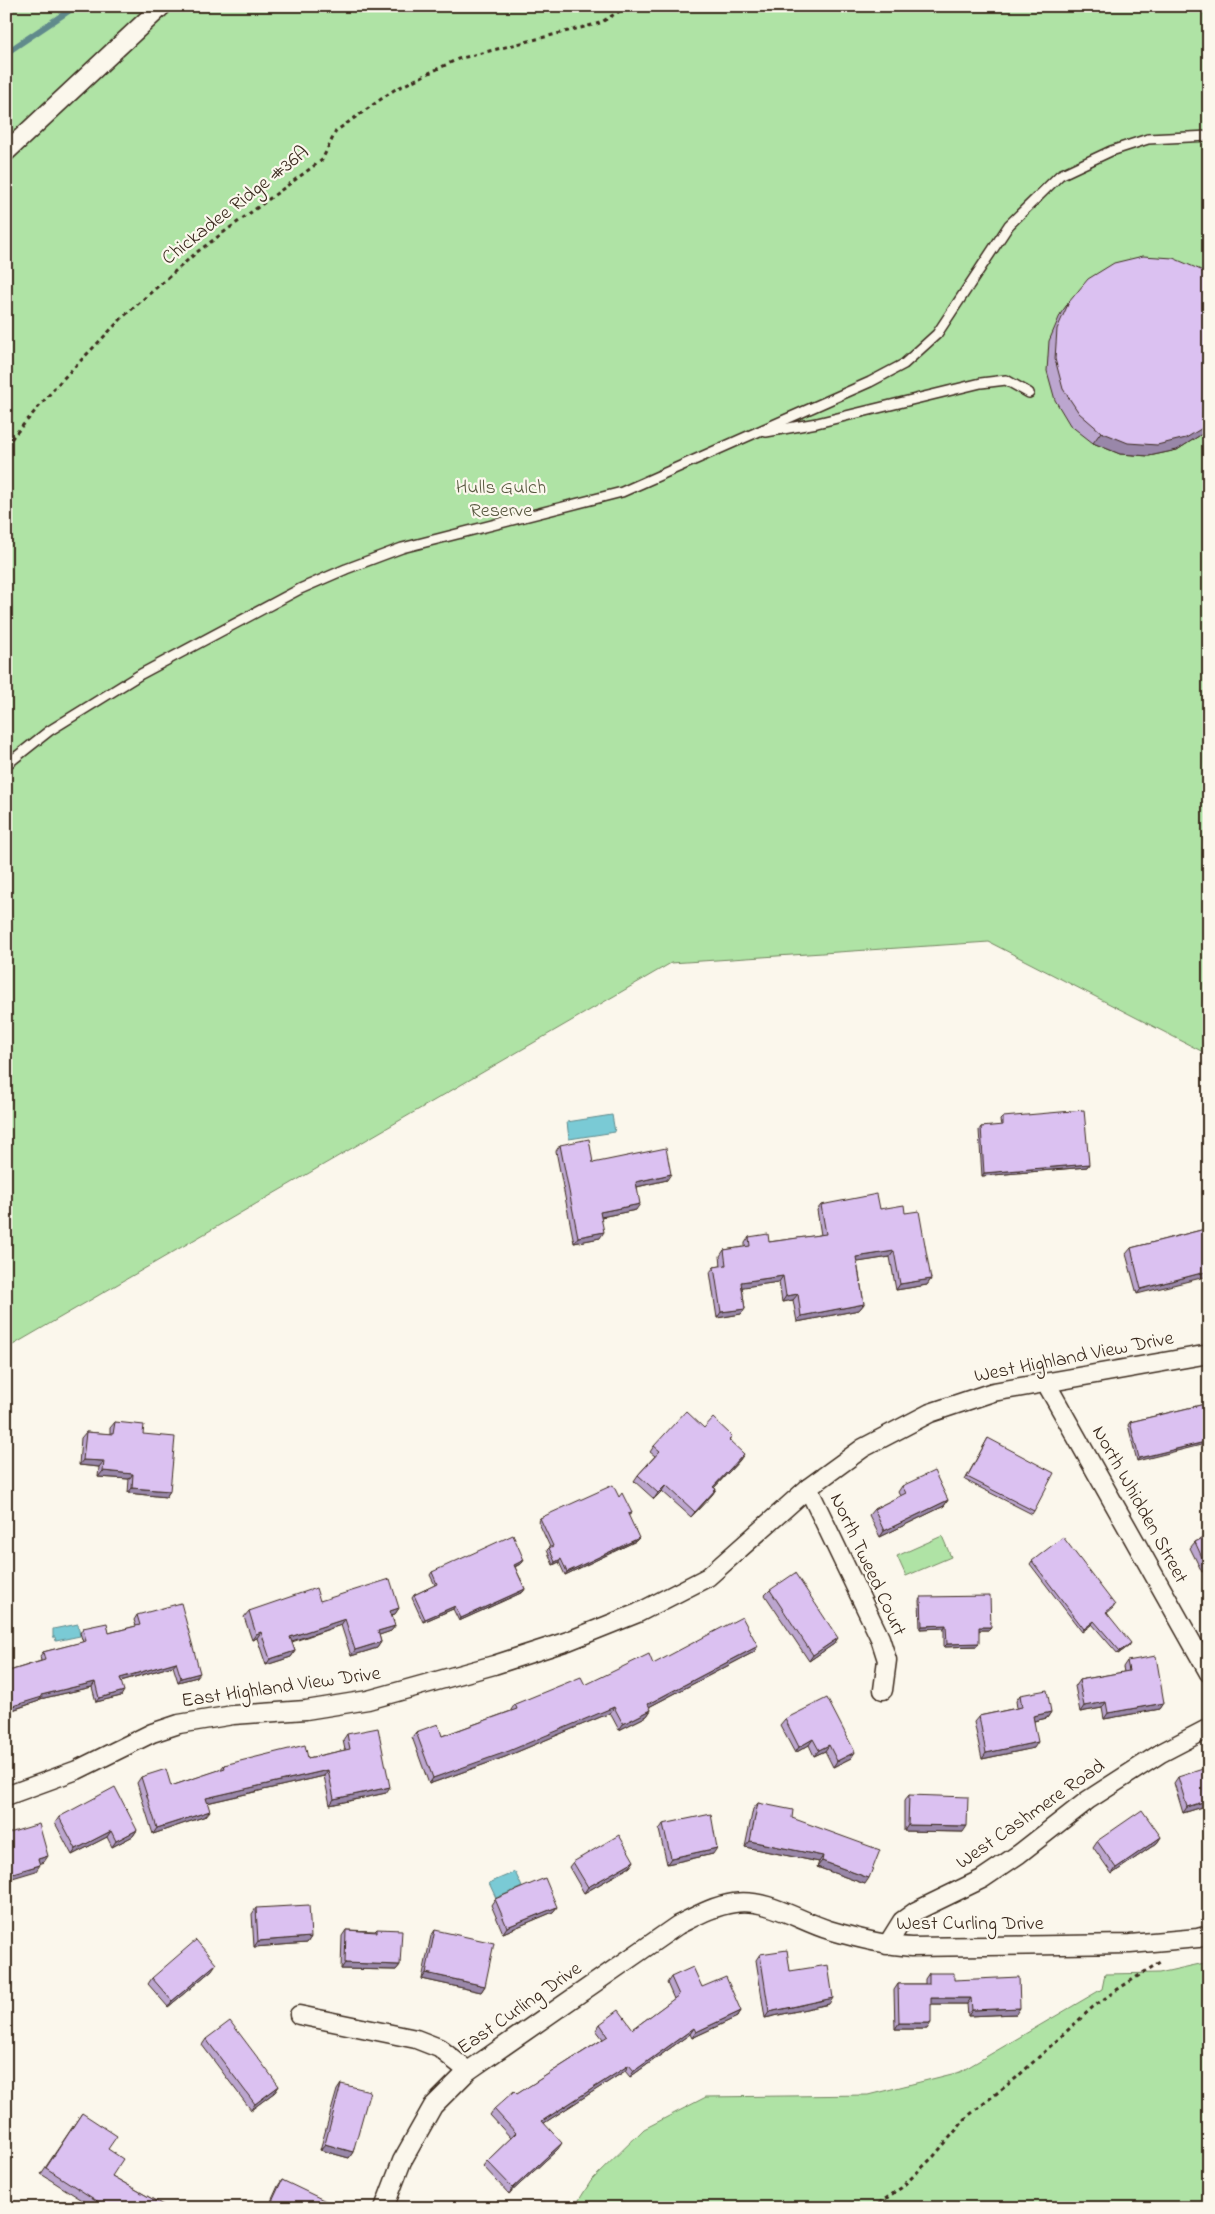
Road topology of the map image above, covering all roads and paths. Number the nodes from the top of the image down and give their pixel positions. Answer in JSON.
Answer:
{"nodes":[{"id":1,"x":162,"y":6,"type":"edge"},
{"id":2,"x":628,"y":6,"type":"edge"},
{"id":3,"x":1209,"y":136,"type":"edge"},
{"id":4,"x":6,"y":152,"type":"edge"},
{"id":5,"x":1029,"y":393,"type":"dead end"},
{"id":6,"x":750,"y":435,"type":"junction"},
{"id":7,"x":6,"y":445,"type":"edge"},
{"id":8,"x":6,"y":765,"type":"edge"},
{"id":9,"x":1209,"y":1354,"type":"edge"},
{"id":10,"x":1046,"y":1383,"type":"junction"},
{"id":11,"x":808,"y":1488,"type":"junction"},
{"id":12,"x":568,"y":1641,"type":"joint"},
{"id":13,"x":1209,"y":1673,"type":"edge"},
{"id":14,"x":884,"y":1690,"type":"dead end"},
{"id":15,"x":1209,"y":1728,"type":"edge"},
{"id":16,"x":6,"y":1796,"type":"edge"},
{"id":17,"x":736,"y":1903,"type":"joint"},
{"id":18,"x":1209,"y":1935,"type":"edge"},
{"id":19,"x":887,"y":1945,"type":"junction"},
{"id":20,"x":1165,"y":1959,"type":"dead end"},
{"id":21,"x":300,"y":2015,"type":"dead end"},
{"id":22,"x":468,"y":2071,"type":"junction"},
{"id":23,"x":384,"y":2208,"type":"edge"},
{"id":24,"x":872,"y":2208,"type":"edge"}],
"edges":[{"from":1,"to":4,"type":"street"},
{"from":2,"to":7,"type":"path","name":"Chickadee Ridge #36A"},
{"from":3,"to":6,"type":"lane"},
{"from":5,"to":6,"type":"lane"},
{"from":6,"to":8,"type":"lane"},
{"from":9,"to":10,"type":"street","name":"West Highland View Drive"},
{"from":10,"to":11,"type":"street","name":"West Highland View Drive"},
{"from":10,"to":13,"type":"street","name":"North Whidden Street"},
{"from":11,"to":12,"type":"street","name":"West Highland View Drive"},
{"from":11,"to":14,"type":"street","name":"North Tweed Court"},
{"from":12,"to":16,"type":"street","name":"East Highland View Drive"},
{"from":15,"to":19,"type":"street","name":"West Cashmere Road"},
{"from":17,"to":19,"type":"street","name":"West Curling Drive"},
{"from":17,"to":22,"type":"street","name":"East Curling Drive"},
{"from":18,"to":19,"type":"street","name":"West Curling Drive"},
{"from":20,"to":24,"type":"path"},
{"from":21,"to":22,"type":"street"},
{"from":22,"to":23,"type":"street","name":"East Curling Drive"}]}
